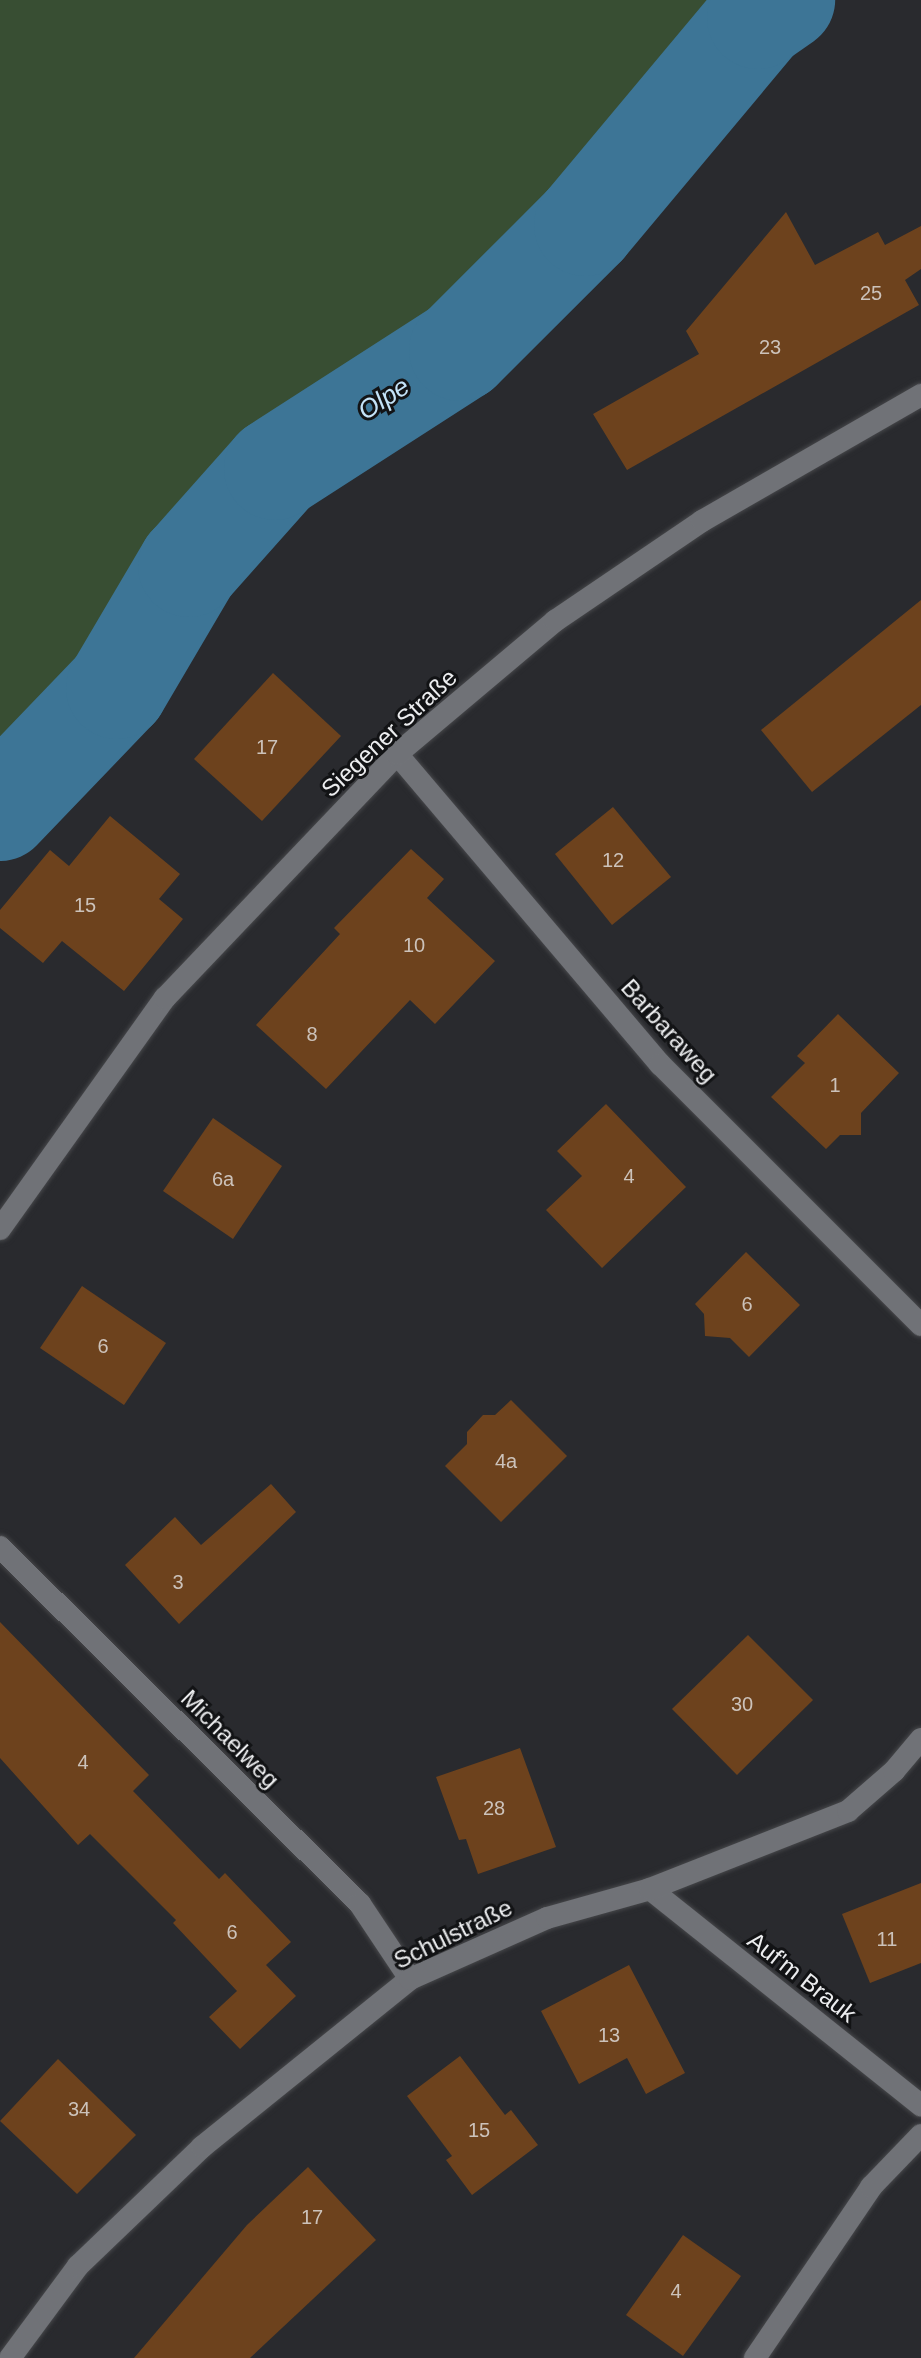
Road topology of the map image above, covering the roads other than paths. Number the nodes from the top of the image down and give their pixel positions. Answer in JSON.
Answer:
{"nodes":[{"id":1,"x":921,"y":395,"type":"edge"},
{"id":2,"x":397,"y":754,"type":"junction"},
{"id":3,"x":0,"y":1229,"type":"edge"},
{"id":4,"x":921,"y":1325,"type":"edge"},
{"id":5,"x":0,"y":1547,"type":"edge"},
{"id":6,"x":921,"y":1739,"type":"edge"},
{"id":7,"x":650,"y":1889,"type":"junction"},
{"id":8,"x":410,"y":1979,"type":"junction"},
{"id":9,"x":921,"y":2105,"type":"edge"},
{"id":10,"x":921,"y":2135,"type":"edge"},
{"id":11,"x":10,"y":2358,"type":"edge"},
{"id":12,"x":755,"y":2358,"type":"edge"}],
"edges":[{"from":1,"to":2,"type":"street","name":"Siegener Straße"},
{"from":2,"to":3,"type":"street","name":"Siegener Straße"},
{"from":2,"to":4,"type":"street","name":"Barbaraweg"},
{"from":5,"to":8,"type":"street","name":"Michaelweg"},
{"from":6,"to":7,"type":"street","name":"Schulstraße"},
{"from":7,"to":8,"type":"street","name":"Schulstraße"},
{"from":7,"to":9,"type":"street","name":"Auf'm Brauk"},
{"from":8,"to":11,"type":"street","name":"Schulstraße"},
{"from":10,"to":12,"type":"street"}]}
